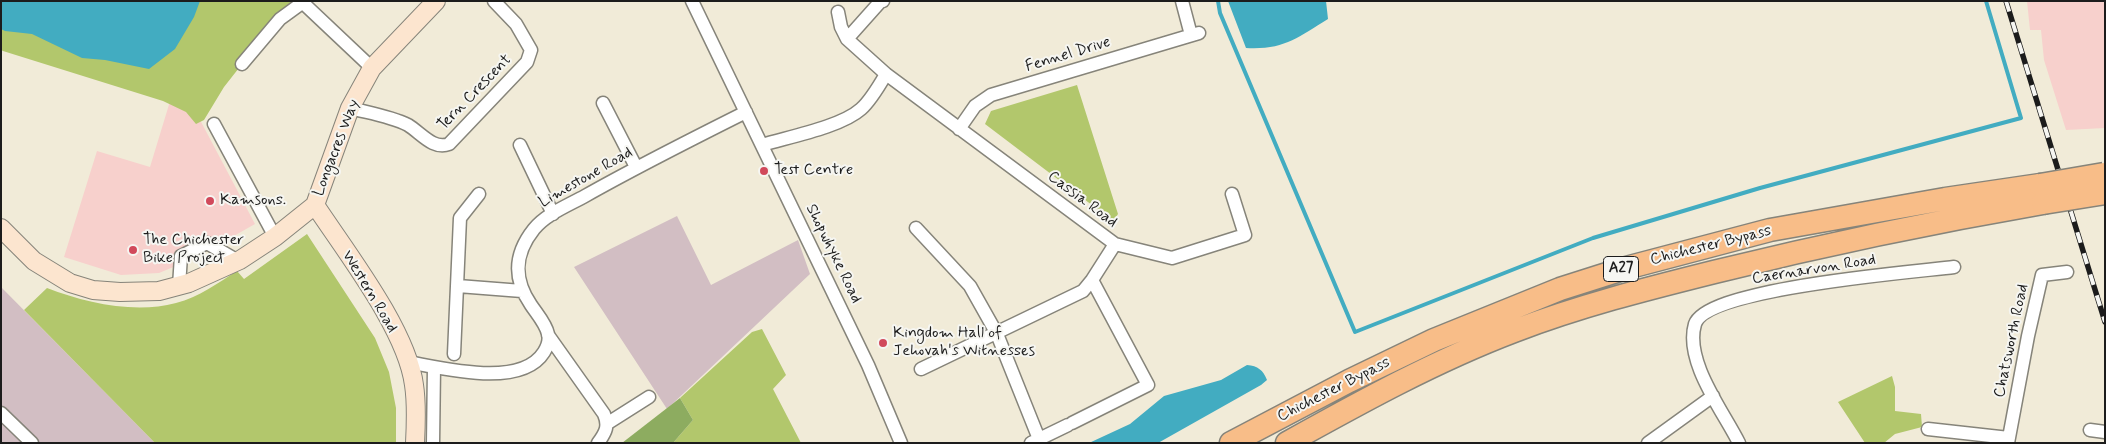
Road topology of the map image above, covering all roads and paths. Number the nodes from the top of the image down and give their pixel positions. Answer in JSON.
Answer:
{"nodes":[{"id":1,"x":436,"y":1,"type":"edge"},
{"id":2,"x":494,"y":1,"type":"edge"},
{"id":3,"x":692,"y":1,"type":"edge"},
{"id":4,"x":883,"y":1,"type":"edge"},
{"id":5,"x":1182,"y":1,"type":"edge"},
{"id":6,"x":301,"y":2,"type":"edge"},
{"id":7,"x":838,"y":12,"type":"dead end"},
{"id":8,"x":847,"y":38,"type":"junction"},
{"id":9,"x":242,"y":64,"type":"dead end"},
{"id":10,"x":372,"y":68,"type":"junction"},
{"id":11,"x":886,"y":74,"type":"junction"},
{"id":12,"x":603,"y":103,"type":"dead end"},
{"id":13,"x":350,"y":108,"type":"junction"},
{"id":14,"x":746,"y":112,"type":"junction"},
{"id":15,"x":214,"y":124,"type":"dead end"},
{"id":16,"x":959,"y":129,"type":"junction"},
{"id":17,"x":520,"y":145,"type":"dead end"},
{"id":18,"x":762,"y":145,"type":"junction"},
{"id":19,"x":636,"y":168,"type":"junction"},
{"id":20,"x":2104,"y":174,"type":"edge"},
{"id":21,"x":2105,"y":193,"type":"edge"},
{"id":22,"x":479,"y":194,"type":"dead end"},
{"id":23,"x":1232,"y":194,"type":"dead end"},
{"id":24,"x":2042,"y":194,"type":"junction"},
{"id":25,"x":314,"y":205,"type":"junction"},
{"id":26,"x":554,"y":214,"type":"junction"},
{"id":27,"x":1,"y":228,"type":"edge"},
{"id":28,"x":916,"y":228,"type":"dead end"},
{"id":29,"x":275,"y":237,"type":"junction"},
{"id":30,"x":1115,"y":244,"type":"junction"},
{"id":31,"x":238,"y":261,"type":"junction"},
{"id":32,"x":1954,"y":267,"type":"dead end"},
{"id":33,"x":2067,"y":272,"type":"dead end"},
{"id":34,"x":1092,"y":280,"type":"junction"},
{"id":35,"x":179,"y":286,"type":"junction"},
{"id":36,"x":458,"y":286,"type":"junction"},
{"id":37,"x":522,"y":291,"type":"junction"},
{"id":38,"x":997,"y":334,"type":"junction"},
{"id":39,"x":548,"y":335,"type":"junction"},
{"id":40,"x":454,"y":354,"type":"dead end"},
{"id":41,"x":408,"y":362,"type":"junction"},
{"id":42,"x":434,"y":366,"type":"junction"},
{"id":43,"x":921,"y":369,"type":"dead end"},
{"id":44,"x":1713,"y":396,"type":"junction"},
{"id":45,"x":649,"y":397,"type":"dead end"},
{"id":46,"x":1,"y":413,"type":"edge"},
{"id":47,"x":608,"y":422,"type":"junction"},
{"id":48,"x":1928,"y":429,"type":"dead end"},
{"id":49,"x":2090,"y":430,"type":"dead end"},
{"id":50,"x":2105,"y":432,"type":"edge"},
{"id":51,"x":2008,"y":440,"type":"edge"},
{"id":52,"x":1035,"y":441,"type":"edge"},
{"id":53,"x":32,"y":443,"type":"edge"},
{"id":54,"x":415,"y":443,"type":"edge"},
{"id":55,"x":433,"y":443,"type":"edge"},
{"id":56,"x":598,"y":443,"type":"edge"},
{"id":57,"x":901,"y":443,"type":"edge"},
{"id":58,"x":1231,"y":443,"type":"edge"},
{"id":59,"x":1287,"y":443,"type":"edge"},
{"id":60,"x":1648,"y":443,"type":"edge"},
{"id":61,"x":1739,"y":443,"type":"edge"}],
"edges":[{"from":1,"to":10,"type":"main road","name":"Longacres Way"},
{"from":2,"to":13,"type":"street","name":"Tern Crescent"},
{"from":3,"to":14,"type":"street","name":"Shopwhyke Road"},
{"from":4,"to":8,"type":"street"},
{"from":5,"to":16,"type":"street","name":"Fennel Drive"},
{"from":6,"to":9,"type":"street"},
{"from":6,"to":10,"type":"street"},
{"from":7,"to":8,"type":"street","name":"Cassia Road"},
{"from":8,"to":11,"type":"street","name":"Cassia Road"},
{"from":10,"to":13,"type":"main road","name":"Longacres Way"},
{"from":11,"to":16,"type":"street","name":"Cassia Road"},
{"from":11,"to":18,"type":"street"},
{"from":12,"to":19,"type":"street"},
{"from":13,"to":25,"type":"main road","name":"Longacres Way"},
{"from":14,"to":18,"type":"street","name":"Shopwhyke Road"},
{"from":14,"to":19,"type":"street","name":"Limestone Road"},
{"from":15,"to":29,"type":"street"},
{"from":16,"to":30,"type":"street","name":"Cassia Road"},
{"from":17,"to":26,"type":"street"},
{"from":18,"to":57,"type":"street","name":"Shopwhyke Road"},
{"from":19,"to":26,"type":"street","name":"Limestone Road"},
{"from":20,"to":24,"type":"highway","name":"Chichester Bypass","number":"A27","bridge":true},
{"from":21,"to":24,"type":"highway","name":"Chichester Bypass","number":"A27","bridge":true},
{"from":22,"to":36,"type":"street"},
{"from":23,"to":30,"type":"street","name":"Cassia Road"},
{"from":24,"to":58,"type":"highway","name":"Chichester Bypass","number":"A27"},
{"from":24,"to":59,"type":"highway","name":"Chichester Bypass","number":"A27"},
{"from":25,"to":29,"type":"main road","name":"Longacres Way"},
{"from":25,"to":41,"type":"main road","name":"Western Road"},
{"from":26,"to":37,"type":"street","name":"Limestone Road"},
{"from":27,"to":35,"type":"main road","name":"Longacres Way"},
{"from":28,"to":38,"type":"street"},
{"from":29,"to":31,"type":"main road","name":"Longacres Way"},
{"from":30,"to":34,"type":"street"},
{"from":31,"to":35,"type":"main road","name":"Longacres Way"},
{"from":31,"to":35,"type":"street"},
{"from":32,"to":44,"type":"street","name":"Caernarvon Road"},
{"from":33,"to":51,"type":"street","name":"Chatsworth Road"},
{"from":34,"to":38,"type":"street"},
{"from":34,"to":52,"type":"street"},
{"from":36,"to":37,"type":"street"},
{"from":36,"to":40,"type":"street"},
{"from":37,"to":39,"type":"street","name":"Limestone Road"},
{"from":38,"to":43,"type":"street"},
{"from":38,"to":52,"type":"street"},
{"from":39,"to":42,"type":"street"},
{"from":39,"to":47,"type":"street","name":"Limestone Road"},
{"from":41,"to":42,"type":"street"},
{"from":41,"to":54,"type":"main road","name":"Western Road"},
{"from":42,"to":55,"type":"street"},
{"from":44,"to":60,"type":"street"},
{"from":44,"to":61,"type":"street","name":"Caernarvon Road"},
{"from":45,"to":47,"type":"street"},
{"from":46,"to":53,"type":"street"},
{"from":47,"to":56,"type":"street"},
{"from":48,"to":51,"type":"street","name":"Chatsworth Road"},
{"from":49,"to":50,"type":"street"}]}
